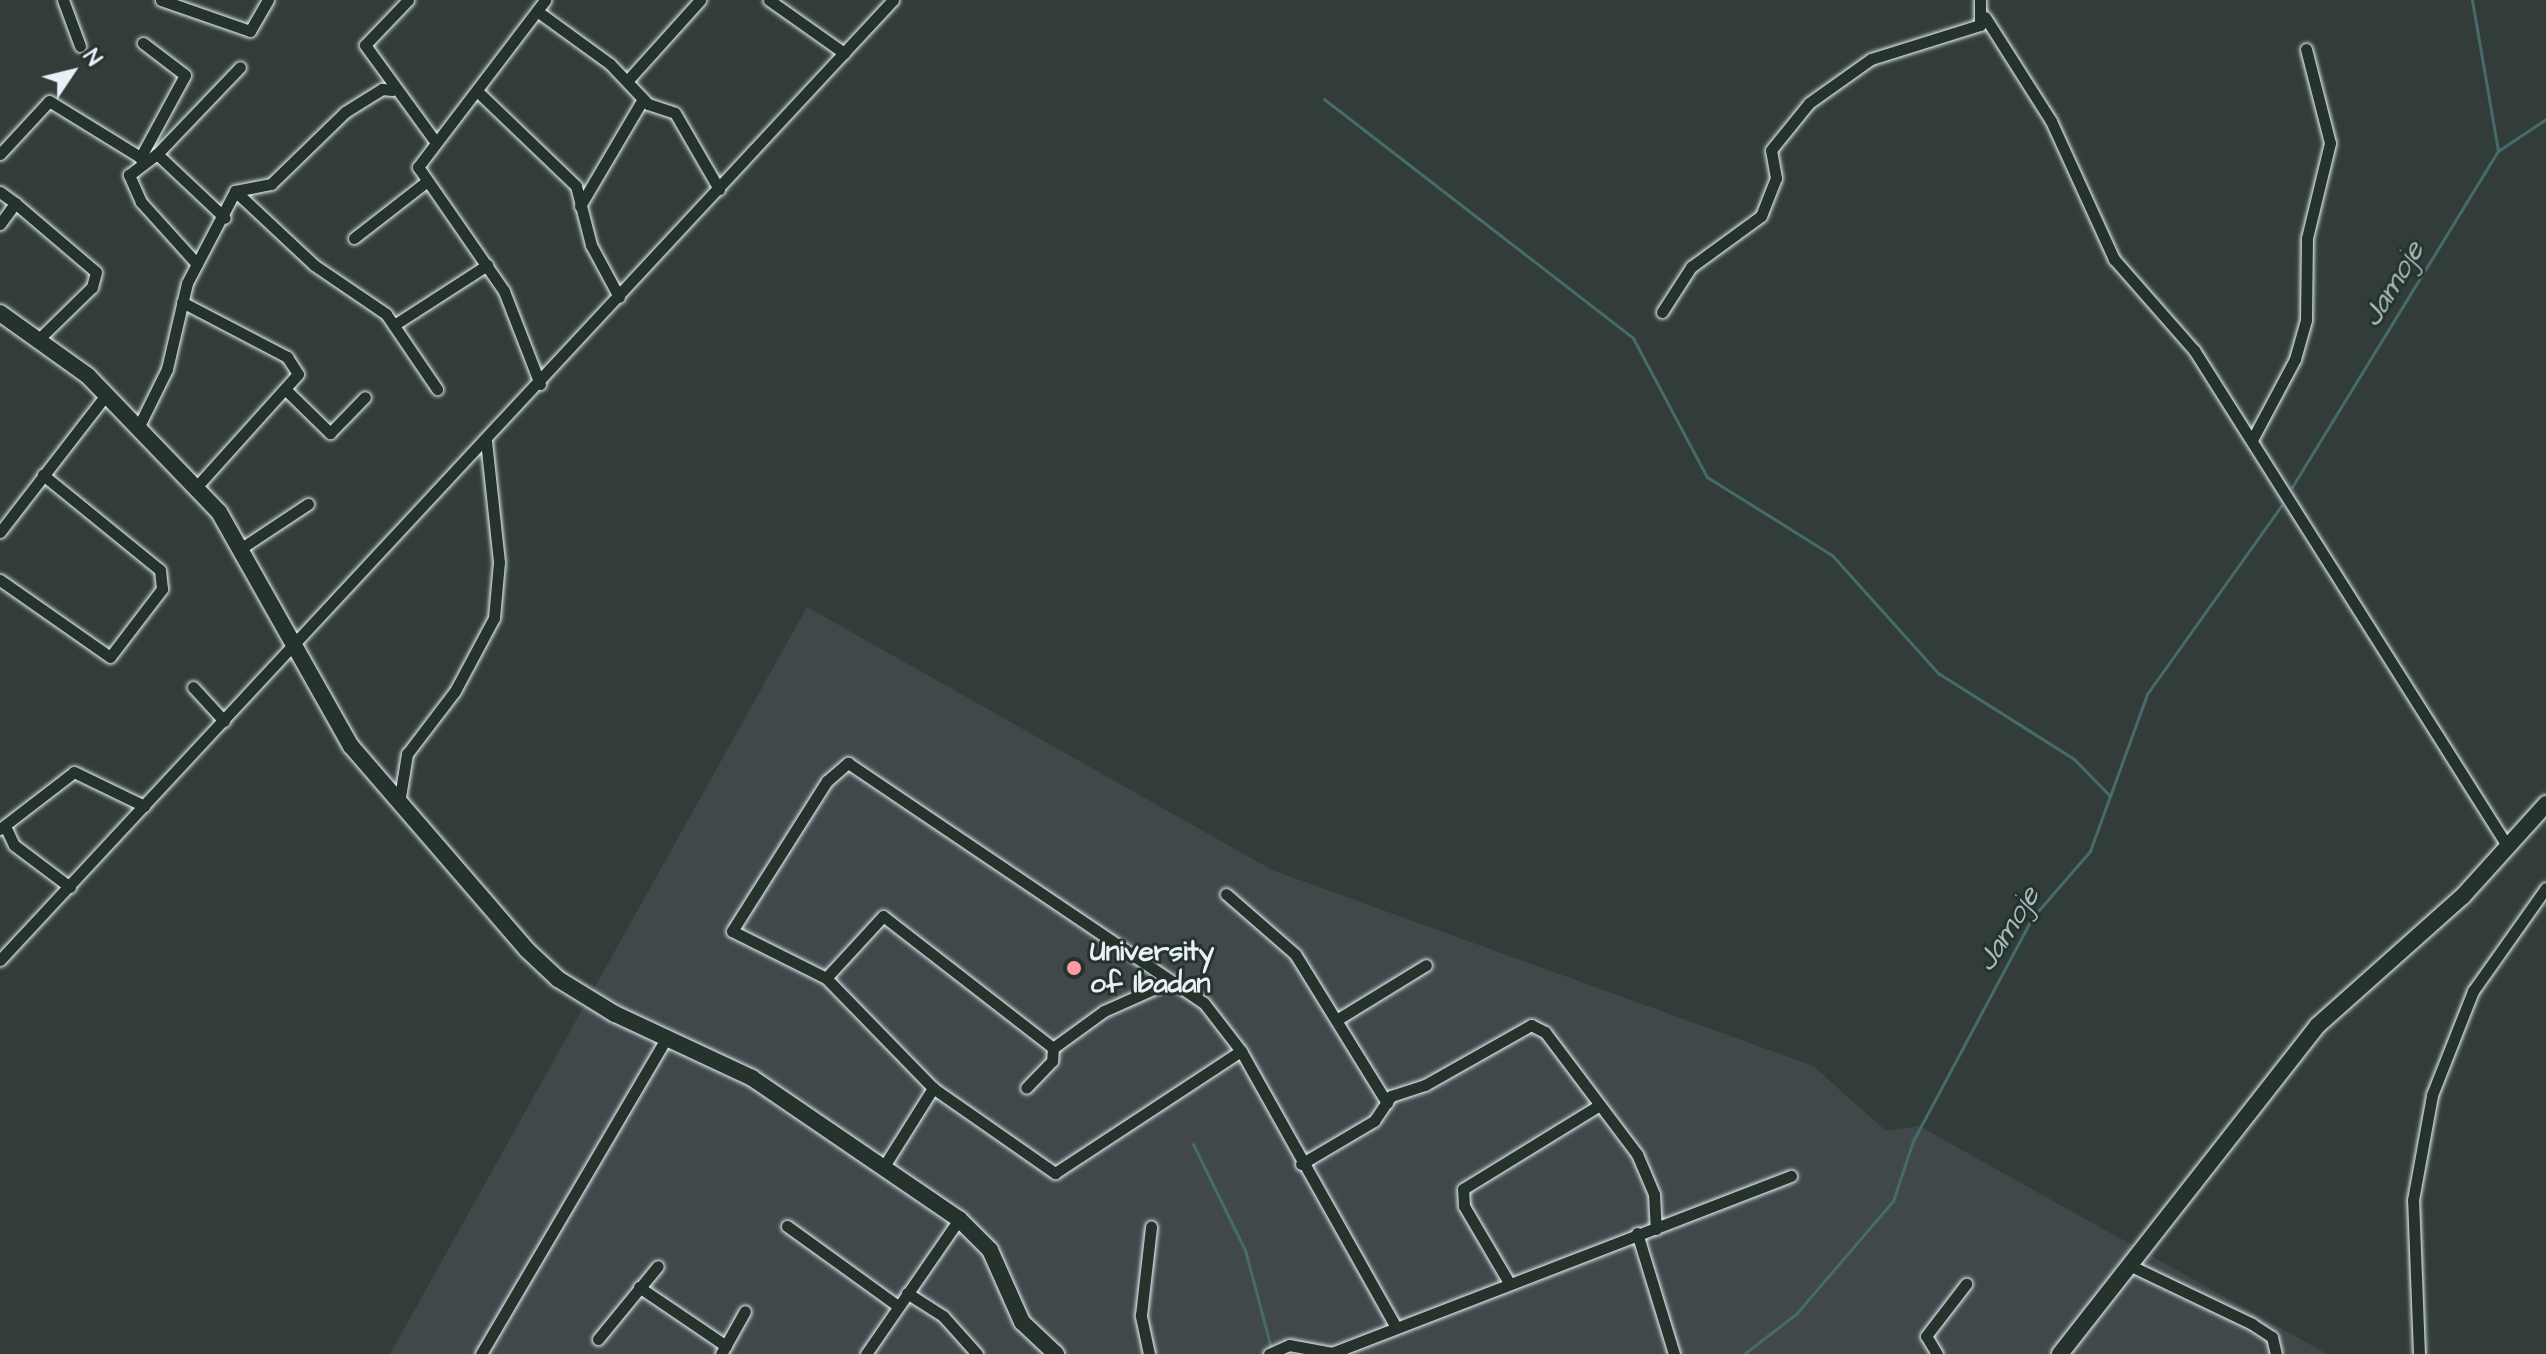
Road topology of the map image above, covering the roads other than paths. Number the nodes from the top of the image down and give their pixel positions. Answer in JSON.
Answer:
{"nodes":[{"id":1,"x":63,"y":0,"type":"edge"},
{"id":2,"x":161,"y":0,"type":"edge"},
{"id":3,"x":268,"y":0,"type":"edge"},
{"id":4,"x":408,"y":0,"type":"edge"},
{"id":5,"x":545,"y":0,"type":"edge"},
{"id":6,"x":700,"y":0,"type":"edge"},
{"id":7,"x":769,"y":0,"type":"edge"},
{"id":8,"x":893,"y":0,"type":"edge"},
{"id":9,"x":1980,"y":0,"type":"edge"},
{"id":10,"x":784,"y":4,"type":"edge"},
{"id":11,"x":537,"y":11,"type":"junction"},
{"id":12,"x":1985,"y":17,"type":"junction"},
{"id":13,"x":143,"y":43,"type":"dead end"},
{"id":14,"x":80,"y":46,"type":"dead end"},
{"id":15,"x":2306,"y":49,"type":"dead end"},
{"id":16,"x":844,"y":53,"type":"junction"},
{"id":17,"x":240,"y":67,"type":"dead end"},
{"id":18,"x":628,"y":80,"type":"junction"},
{"id":19,"x":392,"y":90,"type":"junction"},
{"id":20,"x":477,"y":91,"type":"junction"},
{"id":21,"x":643,"y":99,"type":"junction"},
{"id":22,"x":434,"y":140,"type":"junction"},
{"id":23,"x":0,"y":154,"type":"edge"},
{"id":24,"x":157,"y":154,"type":"junction"},
{"id":25,"x":142,"y":159,"type":"junction"},
{"id":26,"x":426,"y":182,"type":"junction"},
{"id":27,"x":719,"y":189,"type":"junction"},
{"id":28,"x":578,"y":190,"type":"junction"},
{"id":29,"x":235,"y":191,"type":"junction"},
{"id":30,"x":592,"y":191,"type":"junction"},
{"id":31,"x":0,"y":192,"type":"edge"},
{"id":32,"x":15,"y":203,"type":"junction"},
{"id":33,"x":580,"y":206,"type":"junction"},
{"id":34,"x":225,"y":218,"type":"junction"},
{"id":35,"x":0,"y":224,"type":"edge"},
{"id":36,"x":354,"y":238,"type":"dead end"},
{"id":37,"x":197,"y":264,"type":"junction"},
{"id":38,"x":487,"y":265,"type":"junction"},
{"id":39,"x":619,"y":297,"type":"junction"},
{"id":40,"x":182,"y":302,"type":"junction"},
{"id":41,"x":1662,"y":312,"type":"dead end"},
{"id":42,"x":0,"y":313,"type":"edge"},
{"id":43,"x":394,"y":325,"type":"junction"},
{"id":44,"x":41,"y":337,"type":"junction"},
{"id":45,"x":540,"y":384,"type":"junction"},
{"id":46,"x":437,"y":389,"type":"dead end"},
{"id":47,"x":288,"y":392,"type":"junction"},
{"id":48,"x":106,"y":395,"type":"junction"},
{"id":49,"x":365,"y":397,"type":"dead end"},
{"id":50,"x":138,"y":428,"type":"junction"},
{"id":51,"x":486,"y":440,"type":"junction"},
{"id":52,"x":2252,"y":440,"type":"junction"},
{"id":53,"x":43,"y":475,"type":"junction"},
{"id":54,"x":197,"y":486,"type":"junction"},
{"id":55,"x":308,"y":504,"type":"dead end"},
{"id":56,"x":1,"y":529,"type":"edge"},
{"id":57,"x":243,"y":547,"type":"junction"},
{"id":58,"x":0,"y":580,"type":"edge"},
{"id":59,"x":294,"y":644,"type":"junction"},
{"id":60,"x":193,"y":687,"type":"dead end"},
{"id":61,"x":224,"y":721,"type":"junction"},
{"id":62,"x":400,"y":797,"type":"junction"},
{"id":63,"x":2546,"y":804,"type":"edge"},
{"id":64,"x":144,"y":806,"type":"junction"},
{"id":65,"x":2,"y":827,"type":"edge"},
{"id":66,"x":2508,"y":847,"type":"junction"},
{"id":67,"x":70,"y":887,"type":"junction"},
{"id":68,"x":2546,"y":888,"type":"edge"},
{"id":69,"x":1226,"y":894,"type":"dead end"},
{"id":70,"x":0,"y":960,"type":"edge"},
{"id":71,"x":1426,"y":965,"type":"dead end"},
{"id":72,"x":826,"y":978,"type":"junction"},
{"id":73,"x":1171,"y":981,"type":"junction"},
{"id":74,"x":1338,"y":1019,"type":"junction"},
{"id":75,"x":667,"y":1037,"type":"junction"},
{"id":76,"x":1053,"y":1048,"type":"junction"},
{"id":77,"x":1241,"y":1051,"type":"junction"},
{"id":78,"x":933,"y":1088,"type":"junction"},
{"id":79,"x":1026,"y":1088,"type":"dead end"},
{"id":80,"x":1387,"y":1103,"type":"junction"},
{"id":81,"x":1598,"y":1106,"type":"junction"},
{"id":82,"x":886,"y":1163,"type":"junction"},
{"id":83,"x":1301,"y":1164,"type":"junction"},
{"id":84,"x":1791,"y":1176,"type":"dead end"},
{"id":85,"x":959,"y":1219,"type":"junction"},
{"id":86,"x":787,"y":1226,"type":"dead end"},
{"id":87,"x":1151,"y":1227,"type":"dead end"},
{"id":88,"x":1656,"y":1229,"type":"junction"},
{"id":89,"x":1637,"y":1233,"type":"junction"},
{"id":90,"x":2127,"y":1264,"type":"junction"},
{"id":91,"x":658,"y":1266,"type":"dead end"},
{"id":92,"x":1508,"y":1281,"type":"junction"},
{"id":93,"x":1966,"y":1284,"type":"dead end"},
{"id":94,"x":639,"y":1287,"type":"junction"},
{"id":95,"x":907,"y":1293,"type":"junction"},
{"id":96,"x":898,"y":1306,"type":"junction"},
{"id":97,"x":745,"y":1311,"type":"dead end"},
{"id":98,"x":1396,"y":1327,"type":"junction"},
{"id":99,"x":598,"y":1339,"type":"dead end"},
{"id":100,"x":724,"y":1350,"type":"edge"},
{"id":101,"x":481,"y":1354,"type":"edge"},
{"id":102,"x":866,"y":1354,"type":"edge"},
{"id":103,"x":977,"y":1354,"type":"edge"},
{"id":104,"x":1056,"y":1354,"type":"edge"},
{"id":105,"x":1149,"y":1354,"type":"edge"},
{"id":106,"x":1269,"y":1354,"type":"edge"},
{"id":107,"x":1674,"y":1354,"type":"edge"},
{"id":108,"x":1937,"y":1354,"type":"edge"},
{"id":109,"x":2060,"y":1354,"type":"edge"},
{"id":110,"x":2276,"y":1354,"type":"edge"},
{"id":111,"x":2419,"y":1354,"type":"edge"}],
"edges":[{"from":1,"to":14,"type":"street"},
{"from":2,"to":3,"type":"street"},
{"from":4,"to":19,"type":"street"},
{"from":5,"to":11,"type":"street"},
{"from":6,"to":18,"type":"street"},
{"from":7,"to":10,"type":"street"},
{"from":8,"to":16,"type":"street"},
{"from":9,"to":12,"type":"street"},
{"from":10,"to":16,"type":"street"},
{"from":11,"to":18,"type":"street"},
{"from":11,"to":20,"type":"street"},
{"from":12,"to":41,"type":"street"},
{"from":12,"to":52,"type":"street"},
{"from":13,"to":25,"type":"street"},
{"from":15,"to":52,"type":"street"},
{"from":16,"to":27,"type":"street"},
{"from":17,"to":24,"type":"street"},
{"from":18,"to":21,"type":"street"},
{"from":19,"to":22,"type":"street"},
{"from":19,"to":29,"type":"street"},
{"from":20,"to":22,"type":"street"},
{"from":20,"to":28,"type":"street"},
{"from":21,"to":27,"type":"street"},
{"from":21,"to":30,"type":"street"},
{"from":22,"to":26,"type":"street"},
{"from":23,"to":25,"type":"street"},
{"from":24,"to":25,"type":"street"},
{"from":24,"to":34,"type":"street"},
{"from":25,"to":37,"type":"street"},
{"from":26,"to":36,"type":"street"},
{"from":26,"to":38,"type":"street"},
{"from":27,"to":39,"type":"street"},
{"from":28,"to":30,"type":"street"},
{"from":28,"to":33,"type":"street"},
{"from":29,"to":34,"type":"street"},
{"from":29,"to":43,"type":"street"},
{"from":30,"to":33,"type":"street"},
{"from":31,"to":32,"type":"street"},
{"from":32,"to":35,"type":"street"},
{"from":32,"to":44,"type":"street"},
{"from":33,"to":39,"type":"street"},
{"from":34,"to":37,"type":"street"},
{"from":37,"to":40,"type":"street"},
{"from":38,"to":43,"type":"street"},
{"from":38,"to":45,"type":"street"},
{"from":39,"to":45,"type":"street"},
{"from":40,"to":47,"type":"street"},
{"from":40,"to":50,"type":"street"},
{"from":42,"to":44,"type":"street"},
{"from":43,"to":46,"type":"street"},
{"from":44,"to":48,"type":"street"},
{"from":45,"to":51,"type":"street"},
{"from":47,"to":49,"type":"street"},
{"from":47,"to":54,"type":"street"},
{"from":48,"to":50,"type":"street"},
{"from":48,"to":53,"type":"street"},
{"from":50,"to":54,"type":"street"},
{"from":51,"to":59,"type":"street"},
{"from":51,"to":62,"type":"street"},
{"from":52,"to":66,"type":"street"},
{"from":53,"to":56,"type":"street"},
{"from":53,"to":58,"type":"street"},
{"from":54,"to":57,"type":"street"},
{"from":55,"to":57,"type":"street"},
{"from":57,"to":59,"type":"street"},
{"from":59,"to":61,"type":"street"},
{"from":59,"to":62,"type":"street"},
{"from":60,"to":61,"type":"street"},
{"from":61,"to":64,"type":"street"},
{"from":62,"to":75,"type":"street"},
{"from":63,"to":66,"type":"street"},
{"from":64,"to":65,"type":"street"},
{"from":64,"to":67,"type":"street"},
{"from":65,"to":67,"type":"street"},
{"from":66,"to":90,"type":"street"},
{"from":67,"to":70,"type":"street"},
{"from":68,"to":111,"type":"street"},
{"from":69,"to":74,"type":"street"},
{"from":71,"to":74,"type":"street"},
{"from":72,"to":73,"type":"street"},
{"from":72,"to":76,"type":"street"},
{"from":72,"to":78,"type":"street"},
{"from":73,"to":76,"type":"street"},
{"from":73,"to":77,"type":"street"},
{"from":74,"to":80,"type":"street"},
{"from":75,"to":82,"type":"street"},
{"from":75,"to":101,"type":"street"},
{"from":76,"to":79,"type":"street"},
{"from":77,"to":78,"type":"street"},
{"from":77,"to":83,"type":"street"},
{"from":78,"to":82,"type":"street"},
{"from":80,"to":81,"type":"street"},
{"from":80,"to":83,"type":"street"},
{"from":81,"to":88,"type":"street"},
{"from":81,"to":92,"type":"street"},
{"from":82,"to":85,"type":"street"},
{"from":83,"to":98,"type":"street"},
{"from":84,"to":88,"type":"street"},
{"from":85,"to":95,"type":"street"},
{"from":85,"to":104,"type":"street"},
{"from":86,"to":96,"type":"street"},
{"from":87,"to":105,"type":"street"},
{"from":88,"to":89,"type":"street"},
{"from":89,"to":92,"type":"street"},
{"from":89,"to":107,"type":"street"},
{"from":90,"to":109,"type":"street"},
{"from":90,"to":110,"type":"street"},
{"from":91,"to":94,"type":"street"},
{"from":92,"to":98,"type":"street"},
{"from":93,"to":108,"type":"street"},
{"from":94,"to":99,"type":"street"},
{"from":94,"to":100,"type":"street"},
{"from":95,"to":96,"type":"street"},
{"from":95,"to":103,"type":"street"},
{"from":96,"to":102,"type":"street"},
{"from":97,"to":100,"type":"street"},
{"from":98,"to":106,"type":"street"}]}
